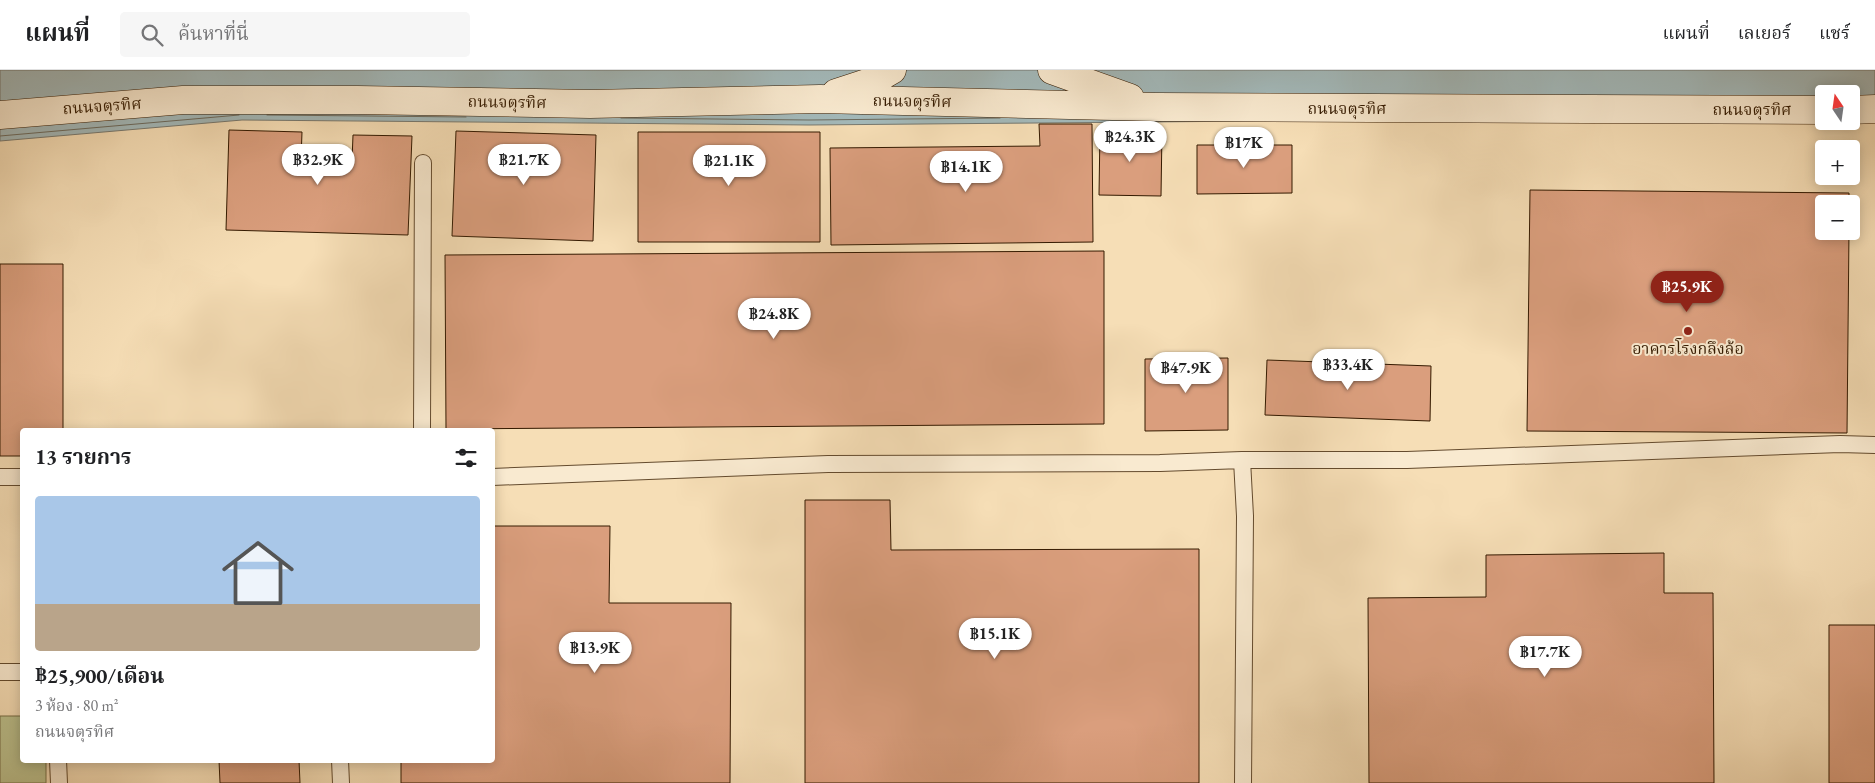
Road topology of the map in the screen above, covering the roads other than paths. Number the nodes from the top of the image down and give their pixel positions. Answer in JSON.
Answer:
{"nodes":[{"id":1,"x":892,"y":70,"type":"edge"},
{"id":2,"x":1052,"y":70,"type":"edge"},
{"id":3,"x":820,"y":99,"type":"junction"},
{"id":4,"x":1155,"y":107,"type":"junction"},
{"id":5,"x":1815,"y":110,"type":"edge"},
{"id":6,"x":1860,"y":110,"type":"edge"},
{"id":7,"x":1875,"y":110,"type":"edge"},
{"id":8,"x":0,"y":114,"type":"edge"},
{"id":9,"x":423,"y":163,"type":"dead end"},
{"id":10,"x":422,"y":428,"type":"edge"},
{"id":11,"x":1875,"y":445,"type":"edge"},
{"id":12,"x":1242,"y":460,"type":"junction"},
{"id":13,"x":0,"y":477,"type":"edge"},
{"id":14,"x":20,"y":477,"type":"edge"},
{"id":15,"x":495,"y":477,"type":"edge"},
{"id":16,"x":0,"y":672,"type":"edge"},
{"id":17,"x":20,"y":672,"type":"edge"},
{"id":18,"x":58,"y":763,"type":"edge"},
{"id":19,"x":340,"y":763,"type":"edge"},
{"id":20,"x":59,"y":783,"type":"edge"},
{"id":21,"x":341,"y":783,"type":"edge"},
{"id":22,"x":1243,"y":783,"type":"edge"}],
"edges":[{"from":1,"to":3,"type":"main road"},
{"from":2,"to":4,"type":"main road"},
{"from":3,"to":4,"type":"main road","name":"ถนนจตุรทิศ"},
{"from":3,"to":8,"type":"main road","name":"ถนนจตุรทิศ"},
{"from":4,"to":5,"type":"main road","name":"ถนนจตุรทิศ"},
{"from":6,"to":7,"type":"main road"},
{"from":9,"to":10,"type":"lane"},
{"from":11,"to":12,"type":"lane"},
{"from":12,"to":15,"type":"lane"},
{"from":12,"to":22,"type":"lane"},
{"from":13,"to":14,"type":"lane"},
{"from":16,"to":17,"type":"lane"},
{"from":18,"to":20,"type":"lane"},
{"from":19,"to":21,"type":"lane"}]}
